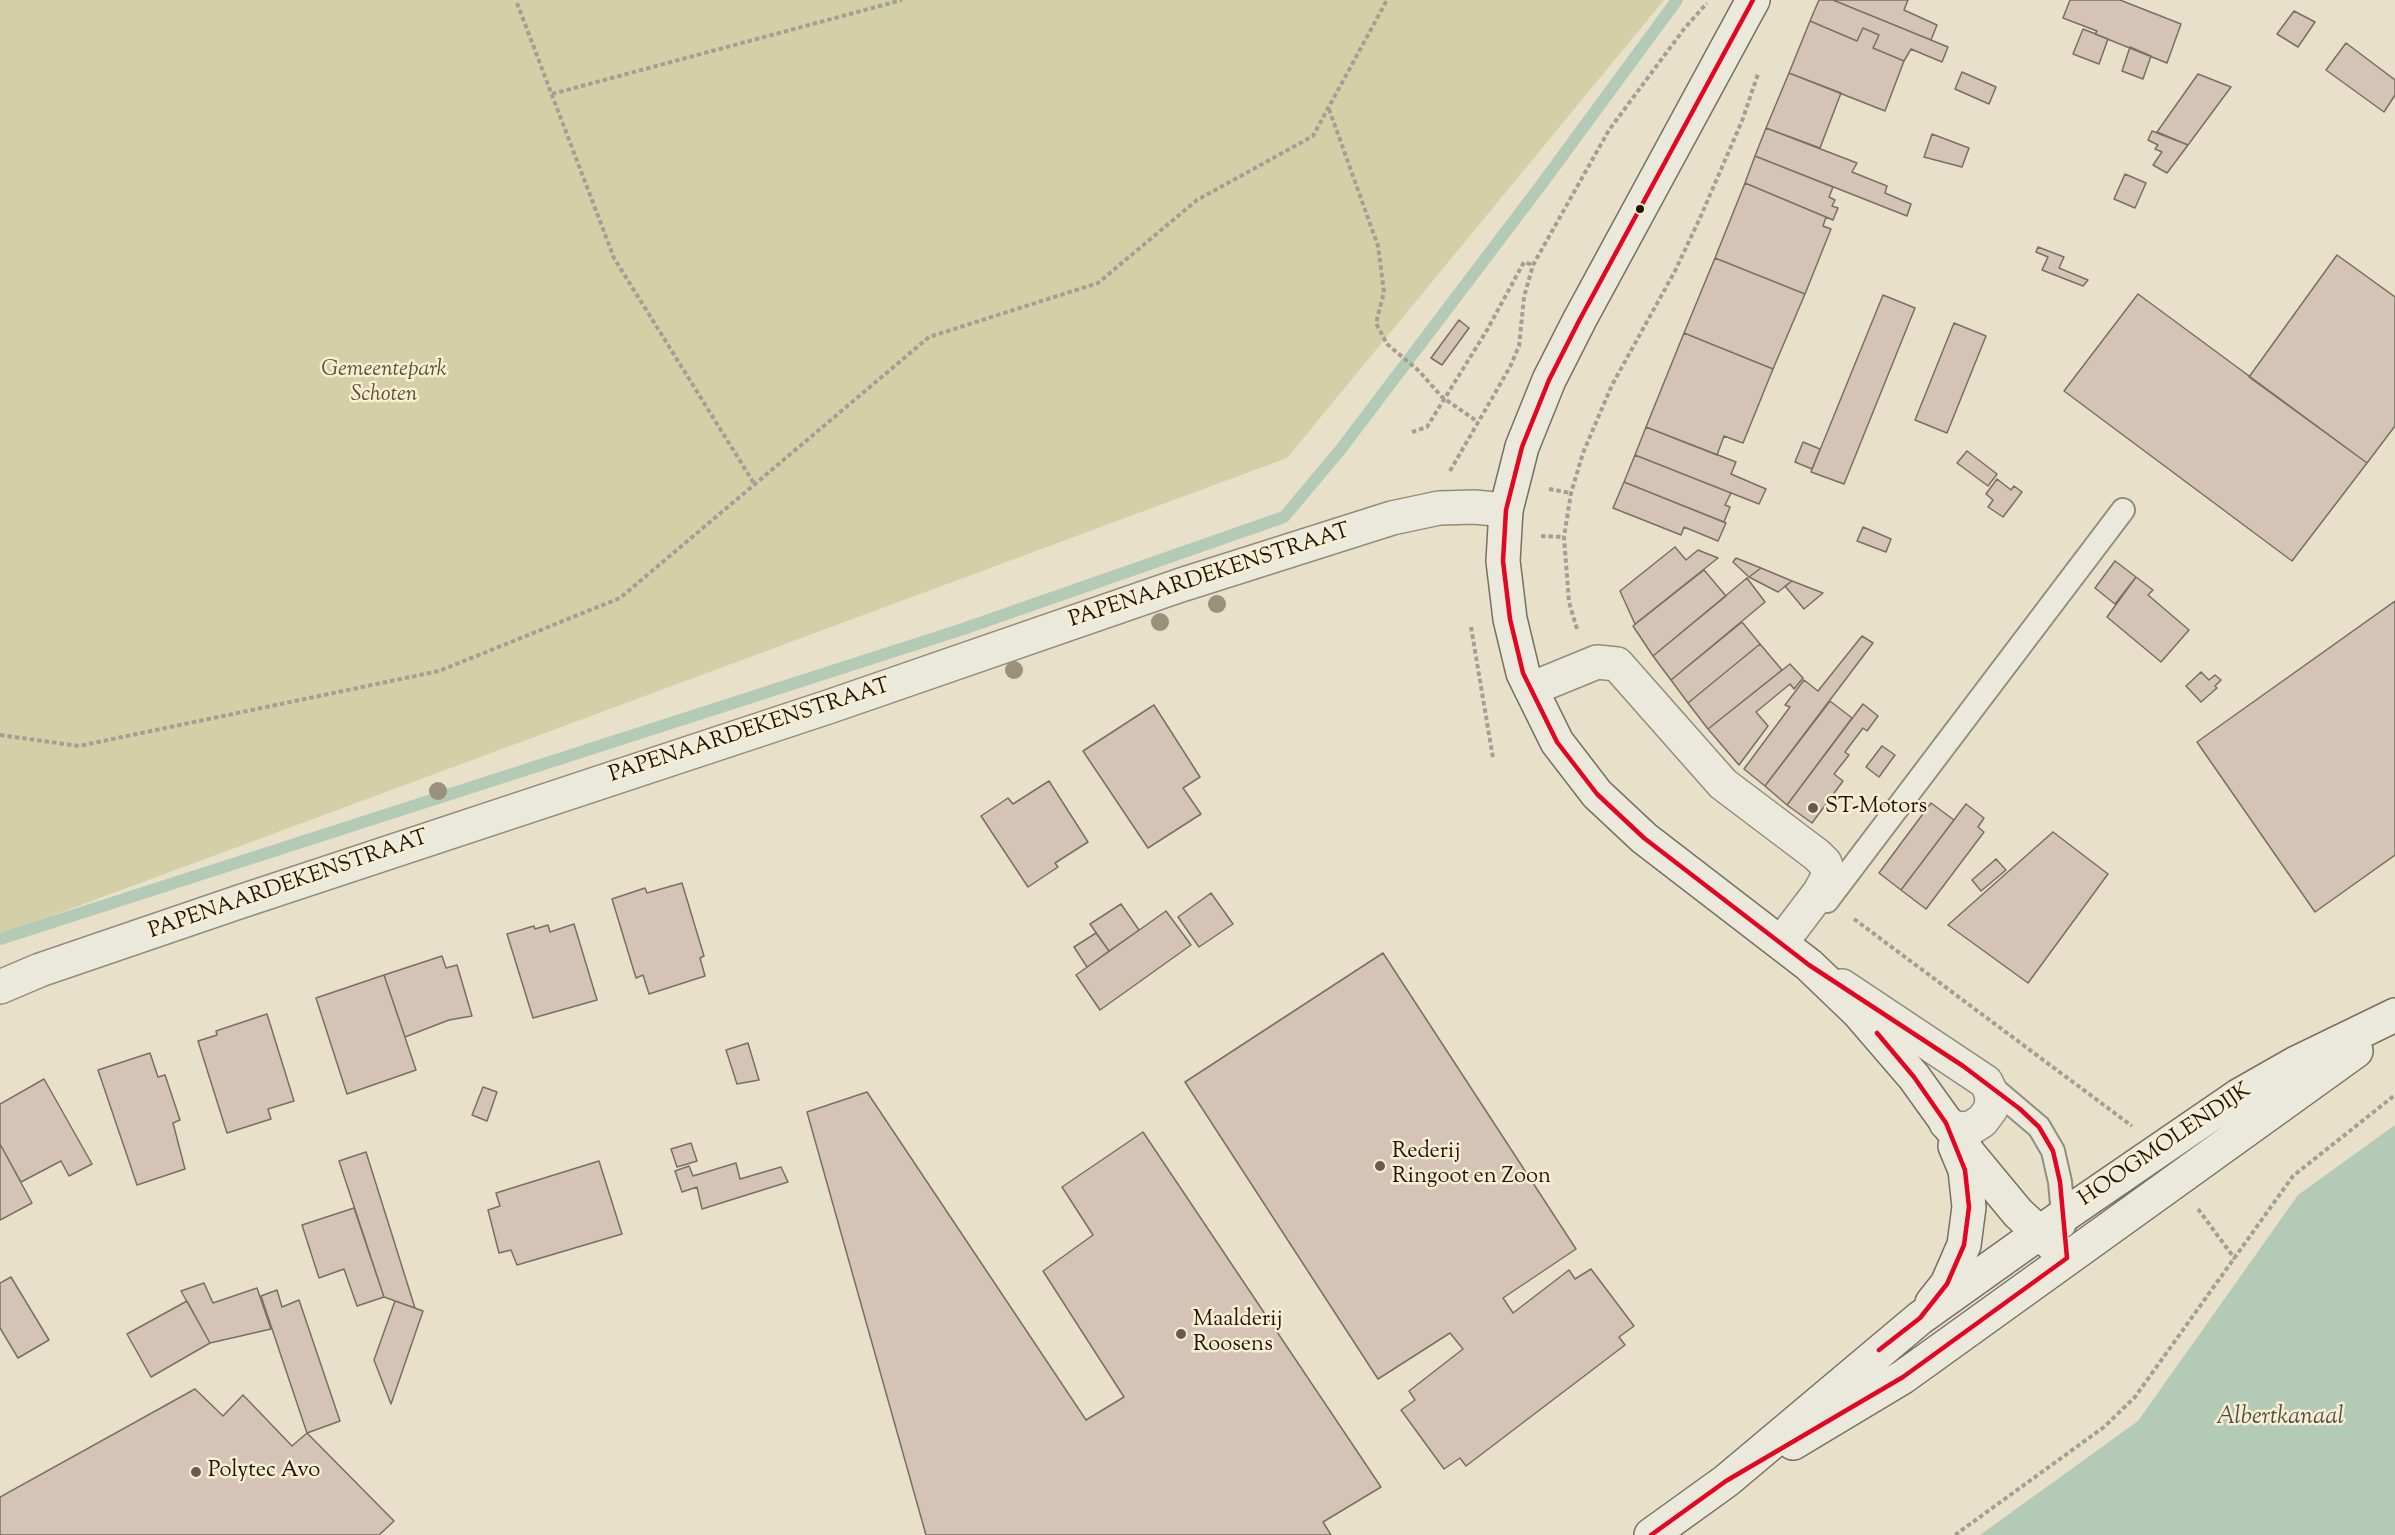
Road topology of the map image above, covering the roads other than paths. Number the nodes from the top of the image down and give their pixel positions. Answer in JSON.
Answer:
{"nodes":[{"id":1,"x":1753,"y":0,"type":"edge"},
{"id":2,"x":1506,"y":510,"type":"junction"},
{"id":3,"x":2123,"y":510,"type":"dead end"},
{"id":4,"x":1532,"y":689,"type":"junction"},
{"id":5,"x":1794,"y":953,"type":"junction"},
{"id":6,"x":0,"y":987,"type":"edge"},
{"id":7,"x":2395,"y":1015,"type":"edge"},
{"id":8,"x":2395,"y":1023,"type":"edge"},
{"id":9,"x":1986,"y":1082,"type":"junction"},
{"id":10,"x":1946,"y":1123,"type":"junction"},
{"id":11,"x":2051,"y":1225,"type":"junction"},
{"id":12,"x":2067,"y":1258,"type":"junction"},
{"id":13,"x":1920,"y":1318,"type":"junction"},
{"id":14,"x":1726,"y":1481,"type":"junction"},
{"id":15,"x":1651,"y":1535,"type":"edge"}],
"edges":[{"from":1,"to":2,"type":"street"},
{"from":2,"to":4,"type":"street"},
{"from":2,"to":6,"type":"street","name":"PAPENAARDEKENSTRAAT"},
{"from":3,"to":5,"type":"lane"},
{"from":4,"to":5,"type":"street"},
{"from":4,"to":5,"type":"street"},
{"from":5,"to":9,"type":"street"},
{"from":5,"to":10,"type":"street"},
{"from":7,"to":11,"type":"street","name":"HOOGMOLENDIJK"},
{"from":8,"to":12,"type":"street","name":"HOOGMOLENDIJK"},
{"from":9,"to":10,"type":"street"},
{"from":9,"to":11,"type":"lane"},
{"from":10,"to":11,"type":"street"},
{"from":10,"to":13,"type":"street"},
{"from":11,"to":12,"type":"street"},
{"from":11,"to":13,"type":"street","name":"HOOGMOLENDIJK"},
{"from":12,"to":14,"type":"street","name":"HOOGMOLENDIJK"},
{"from":13,"to":14,"type":"street"},
{"from":14,"to":15,"type":"street"}]}
